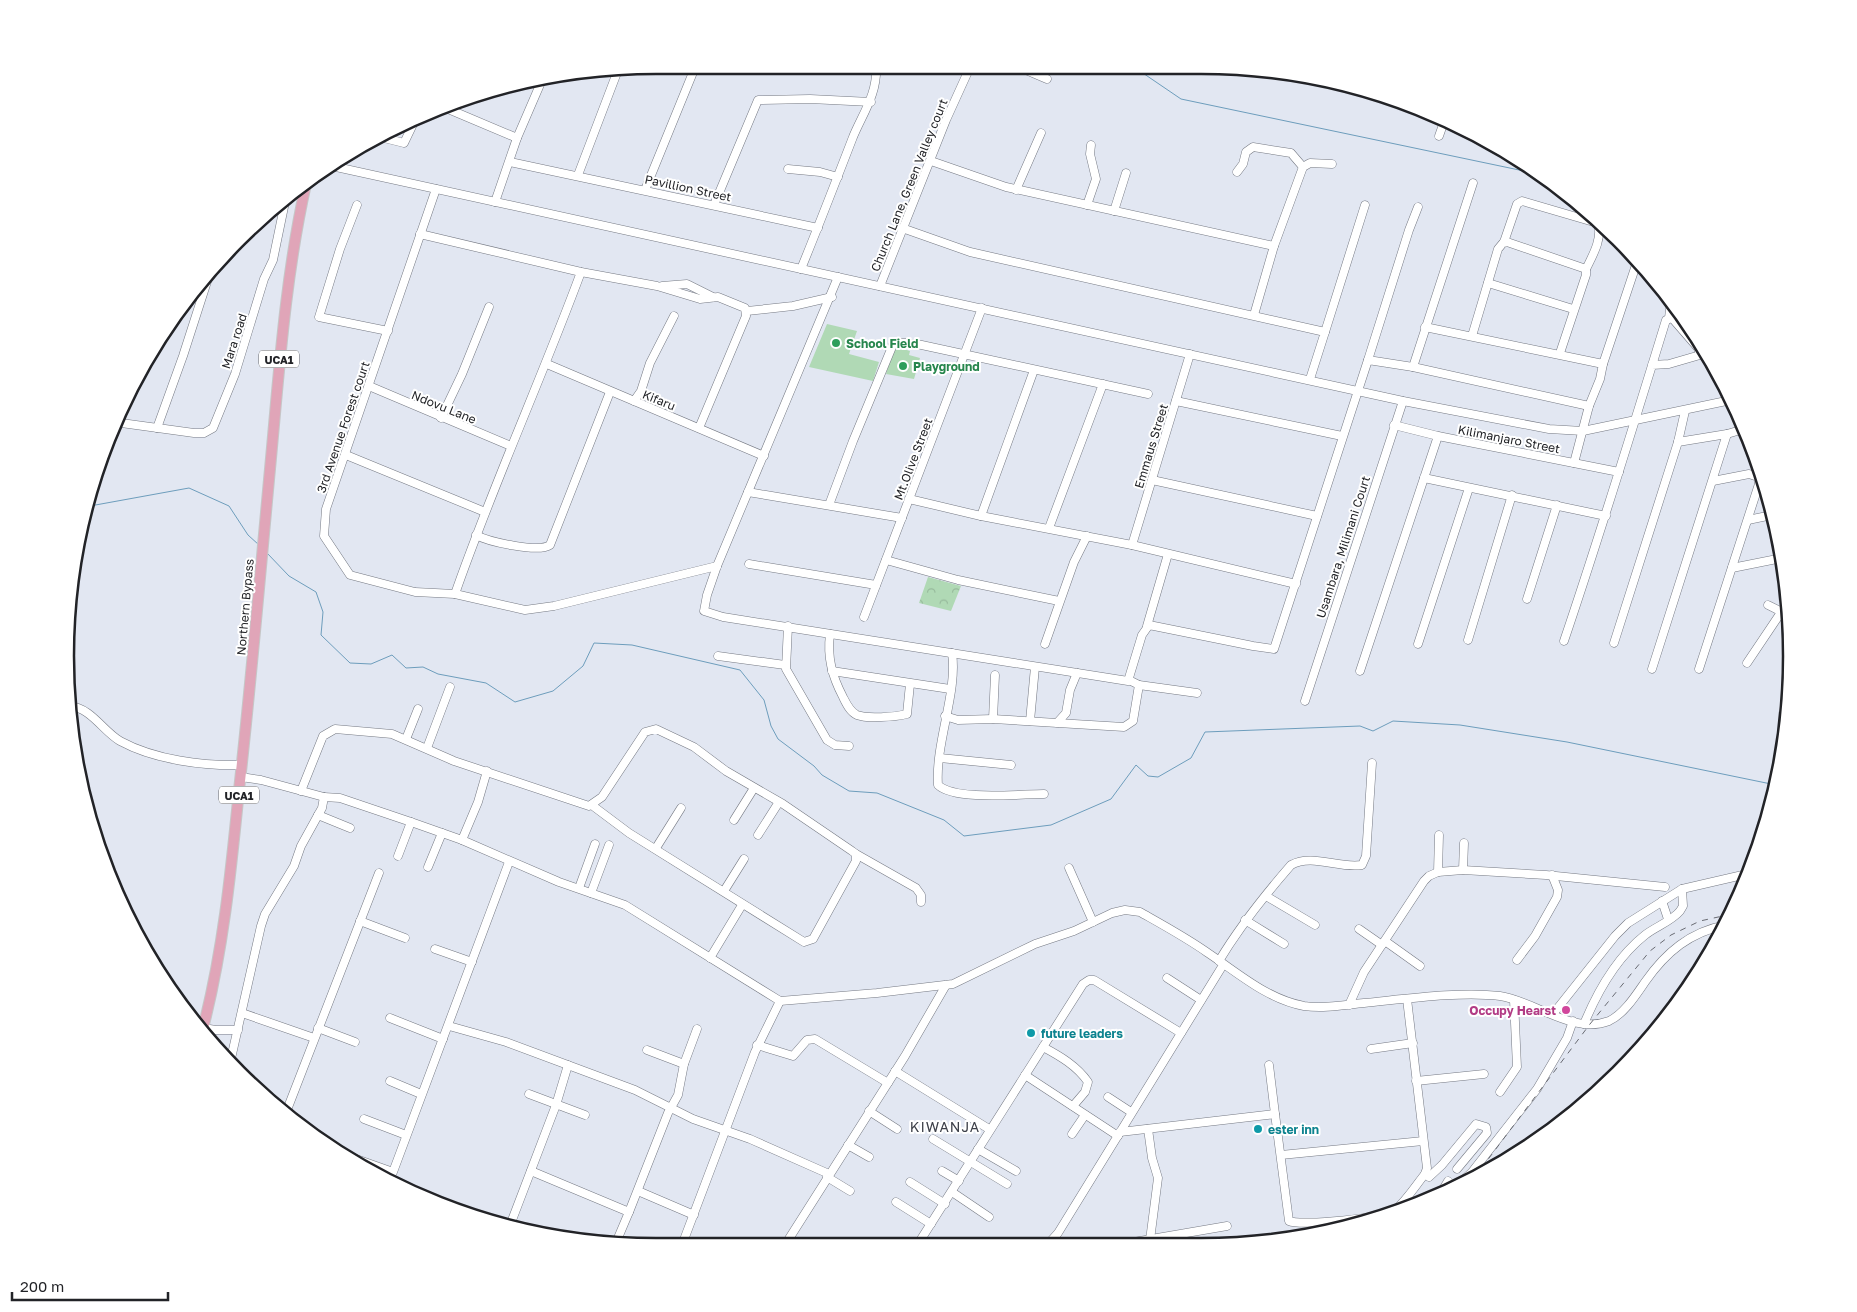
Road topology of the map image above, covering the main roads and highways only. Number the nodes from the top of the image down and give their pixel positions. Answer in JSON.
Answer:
{"nodes":[{"id":1,"x":304,"y":192,"type":"edge"},
{"id":2,"x":204,"y":1023,"type":"edge"}],
"edges":[{"from":1,"to":2,"type":"main road","name":"Northern Bypass","number":"UCA1"}]}
